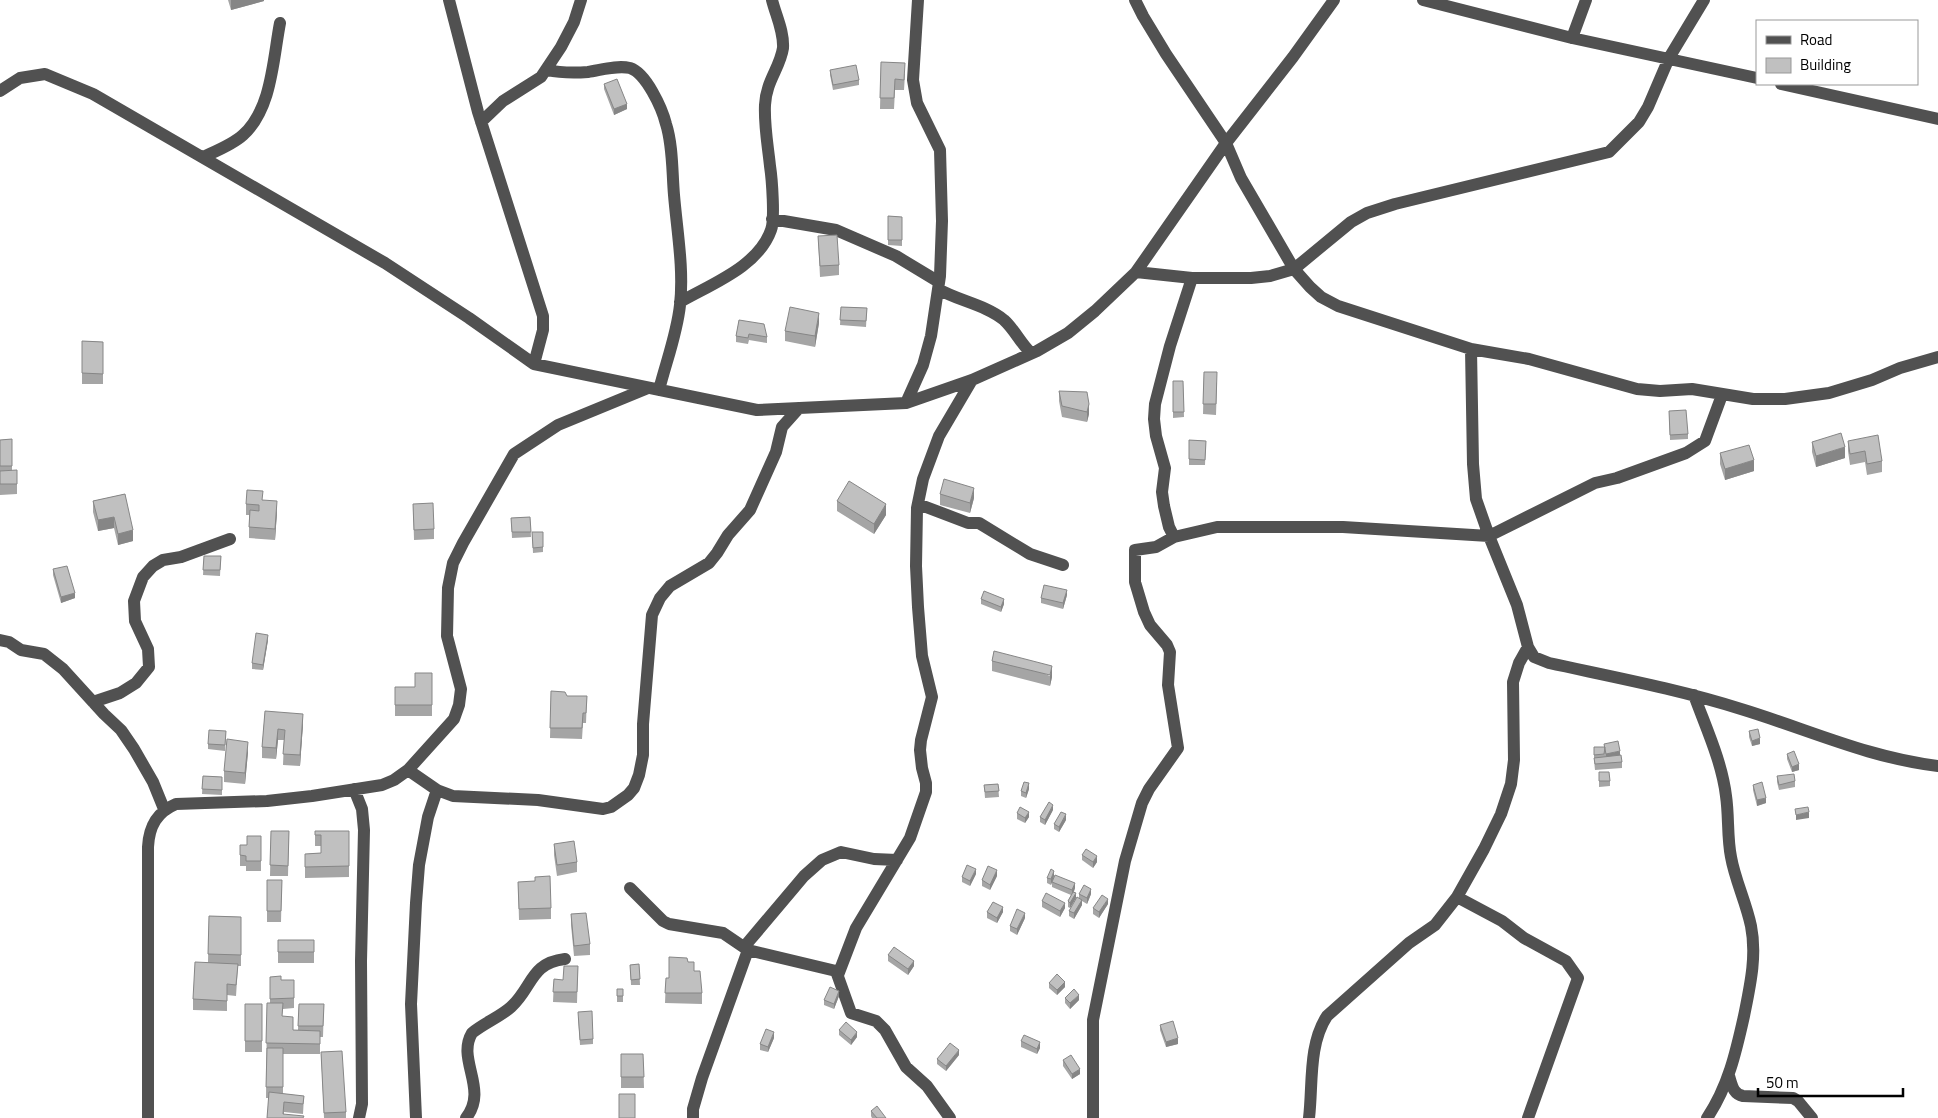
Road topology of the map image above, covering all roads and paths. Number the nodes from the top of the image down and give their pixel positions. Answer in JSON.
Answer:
{"nodes":[{"id":1,"x":449,"y":0,"type":"edge"},
{"id":2,"x":581,"y":0,"type":"edge"},
{"id":3,"x":772,"y":0,"type":"edge"},
{"id":4,"x":918,"y":0,"type":"edge"},
{"id":5,"x":1135,"y":0,"type":"edge"},
{"id":6,"x":1334,"y":0,"type":"edge"},
{"id":7,"x":1423,"y":0,"type":"edge"},
{"id":8,"x":1586,"y":0,"type":"edge"},
{"id":9,"x":1704,"y":0,"type":"edge"},
{"id":10,"x":280,"y":23,"type":"dead end"},
{"id":11,"x":1572,"y":38,"type":"junction"},
{"id":12,"x":1669,"y":58,"type":"junction"},
{"id":13,"x":547,"y":70,"type":"junction"},
{"id":14,"x":1756,"y":78,"type":"edge"},
{"id":15,"x":1785,"y":85,"type":"edge"},
{"id":16,"x":0,"y":91,"type":"edge"},
{"id":17,"x":1938,"y":119,"type":"edge"},
{"id":18,"x":481,"y":122,"type":"junction"},
{"id":19,"x":1226,"y":143,"type":"junction"},
{"id":20,"x":203,"y":157,"type":"junction"},
{"id":21,"x":772,"y":219,"type":"junction"},
{"id":22,"x":1294,"y":268,"type":"junction"},
{"id":23,"x":1136,"y":272,"type":"junction"},
{"id":24,"x":1192,"y":278,"type":"junction"},
{"id":25,"x":938,"y":285,"type":"junction"},
{"id":26,"x":680,"y":302,"type":"junction"},
{"id":27,"x":1471,"y":349,"type":"junction"},
{"id":28,"x":1031,"y":354,"type":"junction"},
{"id":29,"x":1938,"y":357,"type":"edge"},
{"id":30,"x":534,"y":364,"type":"junction"},
{"id":31,"x":972,"y":380,"type":"junction"},
{"id":32,"x":654,"y":389,"type":"junction"},
{"id":33,"x":1722,"y":395,"type":"junction"},
{"id":34,"x":906,"y":403,"type":"junction"},
{"id":35,"x":799,"y":408,"type":"junction"},
{"id":36,"x":918,"y":504,"type":"junction"},
{"id":37,"x":1489,"y":536,"type":"junction"},
{"id":38,"x":1174,"y":537,"type":"junction"},
{"id":39,"x":230,"y":539,"type":"dead end"},
{"id":40,"x":1064,"y":565,"type":"dead end"},
{"id":41,"x":0,"y":640,"type":"edge"},
{"id":42,"x":1528,"y":647,"type":"junction"},
{"id":43,"x":1694,"y":695,"type":"junction"},
{"id":44,"x":93,"y":702,"type":"junction"},
{"id":45,"x":1938,"y":766,"type":"edge"},
{"id":46,"x":408,"y":770,"type":"junction"},
{"id":47,"x":354,"y":789,"type":"junction"},
{"id":48,"x":437,"y":790,"type":"junction"},
{"id":49,"x":164,"y":809,"type":"junction"},
{"id":50,"x":897,"y":860,"type":"junction"},
{"id":51,"x":630,"y":888,"type":"dead end"},
{"id":52,"x":1457,"y":897,"type":"junction"},
{"id":53,"x":746,"y":949,"type":"junction"},
{"id":54,"x":565,"y":958,"type":"dead end"},
{"id":55,"x":838,"y":975,"type":"junction"},
{"id":56,"x":1729,"y":1076,"type":"junction"},
{"id":57,"x":148,"y":1118,"type":"edge"},
{"id":58,"x":359,"y":1118,"type":"edge"},
{"id":59,"x":416,"y":1118,"type":"edge"},
{"id":60,"x":466,"y":1118,"type":"edge"},
{"id":61,"x":693,"y":1118,"type":"edge"},
{"id":62,"x":950,"y":1118,"type":"edge"},
{"id":63,"x":1093,"y":1118,"type":"edge"},
{"id":64,"x":1308,"y":1118,"type":"edge"},
{"id":65,"x":1528,"y":1118,"type":"edge"},
{"id":66,"x":1707,"y":1118,"type":"edge"},
{"id":67,"x":1812,"y":1118,"type":"edge"}],
"edges":[{"from":1,"to":18,"type":"street"},
{"from":2,"to":13,"type":"street"},
{"from":3,"to":21,"type":"street"},
{"from":4,"to":25,"type":"street"},
{"from":5,"to":19,"type":"street"},
{"from":6,"to":19,"type":"street"},
{"from":7,"to":11,"type":"street"},
{"from":8,"to":11,"type":"street"},
{"from":9,"to":12,"type":"street"},
{"from":10,"to":20,"type":"street"},
{"from":11,"to":12,"type":"street"},
{"from":12,"to":14,"type":"street"},
{"from":12,"to":22,"type":"street"},
{"from":13,"to":18,"type":"street"},
{"from":13,"to":26,"type":"street"},
{"from":15,"to":17,"type":"street"},
{"from":16,"to":20,"type":"street"},
{"from":18,"to":30,"type":"street"},
{"from":19,"to":22,"type":"street"},
{"from":19,"to":23,"type":"street"},
{"from":20,"to":30,"type":"street"},
{"from":21,"to":25,"type":"street"},
{"from":21,"to":26,"type":"street"},
{"from":22,"to":24,"type":"street"},
{"from":22,"to":27,"type":"street"},
{"from":23,"to":24,"type":"street"},
{"from":23,"to":28,"type":"street"},
{"from":24,"to":38,"type":"street"},
{"from":25,"to":28,"type":"street"},
{"from":25,"to":34,"type":"street"},
{"from":26,"to":32,"type":"street"},
{"from":27,"to":33,"type":"street"},
{"from":27,"to":37,"type":"street"},
{"from":28,"to":31,"type":"street"},
{"from":29,"to":33,"type":"street"},
{"from":30,"to":32,"type":"street"},
{"from":31,"to":34,"type":"street"},
{"from":31,"to":36,"type":"street"},
{"from":32,"to":35,"type":"street"},
{"from":32,"to":46,"type":"street"},
{"from":33,"to":37,"type":"street"},
{"from":34,"to":35,"type":"street"},
{"from":35,"to":48,"type":"street"},
{"from":36,"to":40,"type":"street"},
{"from":36,"to":50,"type":"street"},
{"from":37,"to":38,"type":"street"},
{"from":37,"to":42,"type":"street"},
{"from":38,"to":63,"type":"street"},
{"from":39,"to":44,"type":"street"},
{"from":41,"to":44,"type":"street"},
{"from":42,"to":43,"type":"street"},
{"from":42,"to":52,"type":"street"},
{"from":43,"to":45,"type":"street"},
{"from":43,"to":56,"type":"street"},
{"from":44,"to":49,"type":"street"},
{"from":46,"to":47,"type":"street"},
{"from":46,"to":48,"type":"street"},
{"from":47,"to":49,"type":"street"},
{"from":47,"to":58,"type":"street"},
{"from":48,"to":59,"type":"street"},
{"from":49,"to":57,"type":"street"},
{"from":50,"to":53,"type":"street"},
{"from":50,"to":55,"type":"street"},
{"from":51,"to":53,"type":"street"},
{"from":52,"to":64,"type":"street"},
{"from":52,"to":65,"type":"street"},
{"from":53,"to":55,"type":"street"},
{"from":53,"to":61,"type":"street"},
{"from":54,"to":60,"type":"street"},
{"from":55,"to":62,"type":"street"},
{"from":56,"to":66,"type":"street"},
{"from":56,"to":67,"type":"street"}]}
